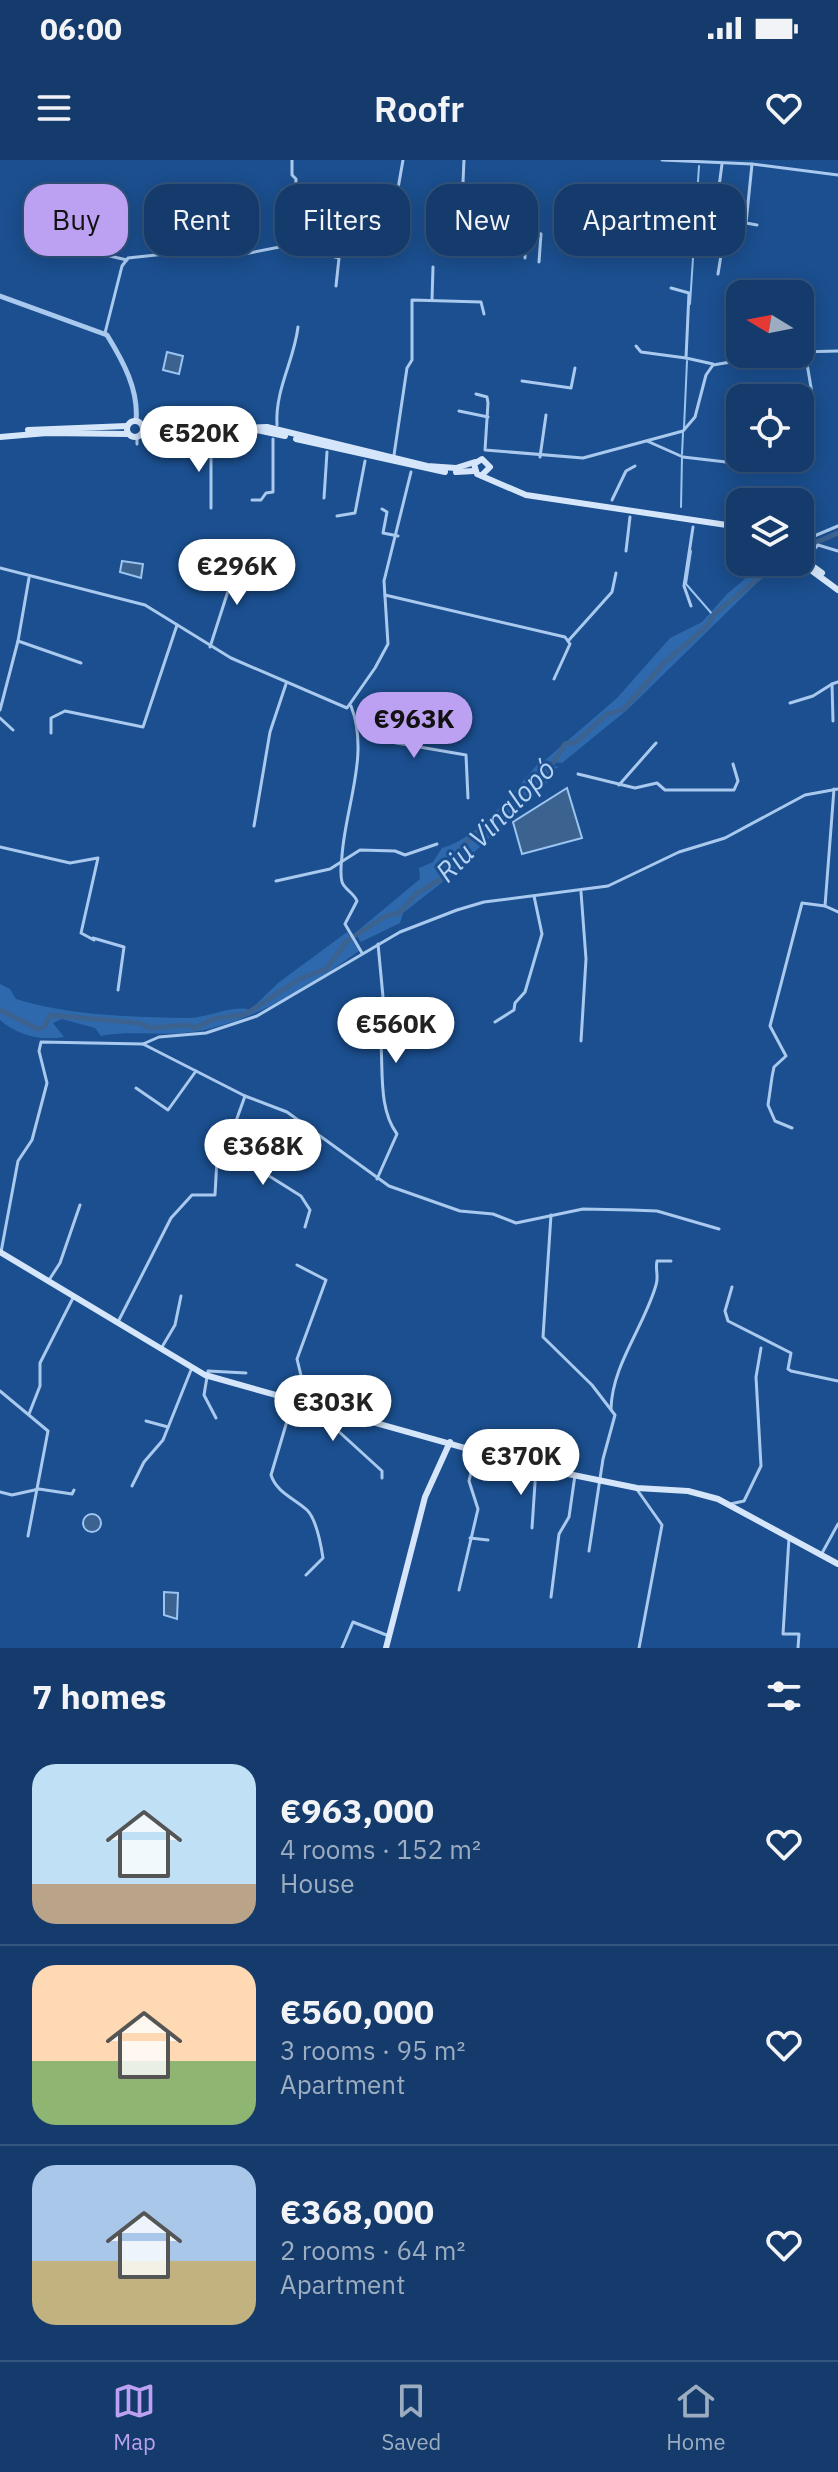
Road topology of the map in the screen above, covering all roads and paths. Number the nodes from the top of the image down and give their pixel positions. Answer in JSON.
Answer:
{"nodes":[{"id":1,"x":292,"y":160,"type":"edge"},
{"id":2,"x":403,"y":160,"type":"edge"},
{"id":3,"x":464,"y":160,"type":"edge"},
{"id":4,"x":662,"y":160,"type":"edge"},
{"id":5,"x":668,"y":160,"type":"edge"},
{"id":6,"x":694,"y":161,"type":"edge"},
{"id":7,"x":720,"y":163,"type":"edge"},
{"id":8,"x":752,"y":164,"type":"junction"},
{"id":9,"x":838,"y":175,"type":"edge"},
{"id":10,"x":296,"y":184,"type":"edge"},
{"id":11,"x":399,"y":184,"type":"edge"},
{"id":12,"x":465,"y":184,"type":"edge"},
{"id":13,"x":757,"y":225,"type":"dead end"},
{"id":14,"x":538,"y":233,"type":"edge"},
{"id":15,"x":123,"y":256,"type":"edge"},
{"id":16,"x":145,"y":256,"type":"edge"},
{"id":17,"x":331,"y":256,"type":"edge"},
{"id":18,"x":127,"y":260,"type":"junction"},
{"id":19,"x":539,"y":262,"type":"dead end"},
{"id":20,"x":433,"y":267,"type":"dead end"},
{"id":21,"x":718,"y":274,"type":"dead end"},
{"id":22,"x":336,"y":286,"type":"dead end"},
{"id":23,"x":671,"y":288,"type":"dead end"},
{"id":24,"x":0,"y":296,"type":"edge"},
{"id":25,"x":432,"y":301,"type":"junction"},
{"id":26,"x":484,"y":314,"type":"dead end"},
{"id":27,"x":298,"y":327,"type":"dead end"},
{"id":28,"x":105,"y":333,"type":"junction"},
{"id":29,"x":636,"y":346,"type":"dead end"},
{"id":30,"x":838,"y":351,"type":"edge"},
{"id":31,"x":814,"y":352,"type":"edge"},
{"id":32,"x":686,"y":358,"type":"junction"},
{"id":33,"x":726,"y":363,"type":"edge"},
{"id":34,"x":713,"y":365,"type":"junction"},
{"id":35,"x":575,"y":368,"type":"dead end"},
{"id":36,"x":522,"y":381,"type":"dead end"},
{"id":37,"x":476,"y":394,"type":"dead end"},
{"id":38,"x":459,"y":411,"type":"dead end"},
{"id":39,"x":546,"y":415,"type":"dead end"},
{"id":40,"x":488,"y":417,"type":"junction"},
{"id":41,"x":136,"y":421,"type":"junction"},
{"id":42,"x":277,"y":425,"type":"dead end"},
{"id":43,"x":127,"y":426,"type":"junction"},
{"id":44,"x":128,"y":434,"type":"junction"},
{"id":45,"x":0,"y":435,"type":"edge"},
{"id":46,"x":140,"y":436,"type":"junction"},
{"id":47,"x":211,"y":437,"type":"dead end"},
{"id":48,"x":273,"y":439,"type":"dead end"},
{"id":49,"x":647,"y":441,"type":"junction"},
{"id":50,"x":327,"y":452,"type":"dead end"},
{"id":51,"x":394,"y":455,"type":"dead end"},
{"id":52,"x":540,"y":457,"type":"junction"},
{"id":53,"x":365,"y":461,"type":"dead end"},
{"id":54,"x":475,"y":462,"type":"junction"},
{"id":55,"x":726,"y":462,"type":"edge"},
{"id":56,"x":635,"y":466,"type":"dead end"},
{"id":57,"x":490,"y":470,"type":"junction"},
{"id":58,"x":474,"y":471,"type":"junction"},
{"id":59,"x":411,"y":472,"type":"dead end"},
{"id":60,"x":482,"y":475,"type":"junction"},
{"id":61,"x":324,"y":498,"type":"dead end"},
{"id":62,"x":252,"y":500,"type":"dead end"},
{"id":63,"x":612,"y":500,"type":"dead end"},
{"id":64,"x":211,"y":508,"type":"dead end"},
{"id":65,"x":382,"y":509,"type":"dead end"},
{"id":66,"x":337,"y":516,"type":"dead end"},
{"id":67,"x":630,"y":517,"type":"dead end"},
{"id":68,"x":726,"y":526,"type":"edge"},
{"id":69,"x":726,"y":526,"type":"edge"},
{"id":70,"x":838,"y":526,"type":"edge"},
{"id":71,"x":693,"y":527,"type":"dead end"},
{"id":72,"x":398,"y":536,"type":"junction"},
{"id":73,"x":814,"y":536,"type":"edge"},
{"id":74,"x":814,"y":548,"type":"edge"},
{"id":75,"x":626,"y":551,"type":"dead end"},
{"id":76,"x":838,"y":551,"type":"edge"},
{"id":77,"x":234,"y":560,"type":"dead end"},
{"id":78,"x":0,"y":568,"type":"edge"},
{"id":79,"x":814,"y":569,"type":"edge"},
{"id":80,"x":616,"y":573,"type":"dead end"},
{"id":81,"x":29,"y":576,"type":"junction"},
{"id":82,"x":838,"y":588,"type":"edge"},
{"id":83,"x":384,"y":595,"type":"junction"},
{"id":84,"x":691,"y":606,"type":"dead end"},
{"id":85,"x":177,"y":625,"type":"junction"},
{"id":86,"x":569,"y":640,"type":"junction"},
{"id":87,"x":18,"y":641,"type":"junction"},
{"id":88,"x":210,"y":647,"type":"junction"},
{"id":89,"x":81,"y":663,"type":"dead end"},
{"id":90,"x":554,"y":679,"type":"dead end"},
{"id":91,"x":838,"y":682,"type":"edge"},
{"id":92,"x":286,"y":684,"type":"junction"},
{"id":93,"x":832,"y":684,"type":"junction"},
{"id":94,"x":790,"y":703,"type":"dead end"},
{"id":95,"x":351,"y":706,"type":"junction"},
{"id":96,"x":0,"y":710,"type":"edge"},
{"id":97,"x":0,"y":718,"type":"edge"},
{"id":98,"x":833,"y":721,"type":"dead end"},
{"id":99,"x":356,"y":723,"type":"junction"},
{"id":100,"x":13,"y":730,"type":"dead end"},
{"id":101,"x":51,"y":733,"type":"dead end"},
{"id":102,"x":656,"y":743,"type":"dead end"},
{"id":103,"x":733,"y":764,"type":"dead end"},
{"id":104,"x":578,"y":774,"type":"dead end"},
{"id":105,"x":619,"y":785,"type":"junction"},
{"id":106,"x":836,"y":789,"type":"edge"},
{"id":107,"x":468,"y":798,"type":"dead end"},
{"id":108,"x":254,"y":826,"type":"dead end"},
{"id":109,"x":437,"y":844,"type":"dead end"},
{"id":110,"x":0,"y":847,"type":"edge"},
{"id":111,"x":342,"y":861,"type":"junction"},
{"id":112,"x":276,"y":881,"type":"dead end"},
{"id":113,"x":581,"y":892,"type":"junction"},
{"id":114,"x":534,"y":896,"type":"junction"},
{"id":115,"x":825,"y":906,"type":"junction"},
{"id":116,"x":838,"y":912,"type":"edge"},
{"id":117,"x":378,"y":944,"type":"junction"},
{"id":118,"x":362,"y":953,"type":"junction"},
{"id":119,"x":118,"y":990,"type":"dead end"},
{"id":120,"x":495,"y":1022,"type":"dead end"},
{"id":121,"x":581,"y":1041,"type":"dead end"},
{"id":122,"x":143,"y":1044,"type":"junction"},
{"id":123,"x":196,"y":1071,"type":"junction"},
{"id":124,"x":136,"y":1088,"type":"dead end"},
{"id":125,"x":245,"y":1096,"type":"junction"},
{"id":126,"x":792,"y":1128,"type":"dead end"},
{"id":127,"x":226,"y":1149,"type":"junction"},
{"id":128,"x":377,"y":1179,"type":"junction"},
{"id":129,"x":80,"y":1205,"type":"dead end"},
{"id":130,"x":551,"y":1215,"type":"junction"},
{"id":131,"x":305,"y":1227,"type":"dead end"},
{"id":132,"x":719,"y":1229,"type":"dead end"},
{"id":133,"x":1,"y":1252,"type":"edge"},
{"id":134,"x":671,"y":1261,"type":"dead end"},
{"id":135,"x":297,"y":1265,"type":"dead end"},
{"id":136,"x":49,"y":1280,"type":"junction"},
{"id":137,"x":732,"y":1287,"type":"dead end"},
{"id":138,"x":74,"y":1296,"type":"junction"},
{"id":139,"x":181,"y":1296,"type":"dead end"},
{"id":140,"x":117,"y":1324,"type":"junction"},
{"id":141,"x":761,"y":1348,"type":"dead end"},
{"id":142,"x":161,"y":1350,"type":"junction"},
{"id":143,"x":191,"y":1369,"type":"junction"},
{"id":144,"x":246,"y":1373,"type":"dead end"},
{"id":145,"x":207,"y":1375,"type":"junction"},
{"id":146,"x":838,"y":1381,"type":"edge"},
{"id":147,"x":0,"y":1391,"type":"edge"},
{"id":148,"x":293,"y":1400,"type":"junction"},
{"id":149,"x":310,"y":1404,"type":"junction"},
{"id":150,"x":611,"y":1409,"type":"junction"},
{"id":151,"x":29,"y":1414,"type":"junction"},
{"id":152,"x":216,"y":1418,"type":"dead end"},
{"id":153,"x":146,"y":1421,"type":"dead end"},
{"id":154,"x":168,"y":1427,"type":"junction"},
{"id":155,"x":450,"y":1442,"type":"junction"},
{"id":156,"x":476,"y":1451,"type":"junction"},
{"id":157,"x":536,"y":1468,"type":"junction"},
{"id":158,"x":575,"y":1475,"type":"junction"},
{"id":159,"x":382,"y":1478,"type":"dead end"},
{"id":160,"x":600,"y":1480,"type":"junction"},
{"id":161,"x":132,"y":1486,"type":"dead end"},
{"id":162,"x":636,"y":1488,"type":"junction"},
{"id":163,"x":39,"y":1489,"type":"junction"},
{"id":164,"x":74,"y":1490,"type":"dead end"},
{"id":165,"x":0,"y":1492,"type":"edge"},
{"id":166,"x":730,"y":1504,"type":"junction"},
{"id":167,"x":838,"y":1524,"type":"edge"},
{"id":168,"x":532,"y":1528,"type":"dead end"},
{"id":169,"x":28,"y":1536,"type":"dead end"},
{"id":170,"x":470,"y":1538,"type":"junction"},
{"id":171,"x":789,"y":1538,"type":"junction"},
{"id":172,"x":488,"y":1540,"type":"dead end"},
{"id":173,"x":589,"y":1551,"type":"dead end"},
{"id":174,"x":821,"y":1555,"type":"junction"},
{"id":175,"x":838,"y":1564,"type":"edge"},
{"id":176,"x":306,"y":1575,"type":"dead end"},
{"id":177,"x":459,"y":1590,"type":"dead end"},
{"id":178,"x":551,"y":1597,"type":"dead end"},
{"id":179,"x":389,"y":1636,"type":"junction"},
{"id":180,"x":342,"y":1648,"type":"edge"},
{"id":181,"x":386,"y":1648,"type":"edge"},
{"id":182,"x":639,"y":1648,"type":"edge"},
{"id":183,"x":798,"y":1648,"type":"edge"}],
"edges":[{"from":1,"to":10,"type":"street"},
{"from":2,"to":11,"type":"street"},
{"from":3,"to":12,"type":"street"},
{"from":4,"to":5,"type":"street"},
{"from":5,"to":6,"type":"street"},
{"from":6,"to":7,"type":"street"},
{"from":7,"to":8,"type":"street"},
{"from":7,"to":21,"type":"street"},
{"from":8,"to":9,"type":"street"},
{"from":8,"to":13,"type":"street"},
{"from":14,"to":19,"type":"street"},
{"from":15,"to":18,"type":"street"},
{"from":16,"to":18,"type":"street"},
{"from":17,"to":22,"type":"street"},
{"from":18,"to":28,"type":"street"},
{"from":20,"to":25,"type":"street"},
{"from":23,"to":32,"type":"street"},
{"from":24,"to":28,"type":"street"},
{"from":25,"to":26,"type":"street"},
{"from":25,"to":51,"type":"street"},
{"from":27,"to":42,"type":"street"},
{"from":28,"to":41,"type":"street"},
{"from":29,"to":32,"type":"street"},
{"from":30,"to":31,"type":"street"},
{"from":32,"to":34,"type":"street"},
{"from":33,"to":34,"type":"street"},
{"from":34,"to":49,"type":"street"},
{"from":35,"to":36,"type":"street"},
{"from":37,"to":40,"type":"street"},
{"from":38,"to":40,"type":"street"},
{"from":39,"to":52,"type":"street"},
{"from":40,"to":52,"type":"street"},
{"from":41,"to":43,"type":"main road"},
{"from":41,"to":46,"type":"main road"},
{"from":43,"to":44,"type":"main road"},
{"from":43,"to":45,"type":"main road"},
{"from":44,"to":45,"type":"main road"},
{"from":44,"to":46,"type":"main road"},
{"from":46,"to":54,"type":"main road"},
{"from":46,"to":58,"type":"main road"},
{"from":47,"to":64,"type":"street"},
{"from":48,"to":62,"type":"street"},
{"from":49,"to":52,"type":"street"},
{"from":49,"to":55,"type":"street"},
{"from":50,"to":61,"type":"street"},
{"from":53,"to":66,"type":"street"},
{"from":54,"to":57,"type":"main road"},
{"from":54,"to":58,"type":"main road"},
{"from":56,"to":63,"type":"street"},
{"from":57,"to":60,"type":"main road"},
{"from":57,"to":68,"type":"main road"},
{"from":58,"to":60,"type":"main road"},
{"from":59,"to":72,"type":"street"},
{"from":60,"to":69,"type":"main road"},
{"from":65,"to":72,"type":"street"},
{"from":67,"to":75,"type":"street"},
{"from":70,"to":73,"type":"street"},
{"from":71,"to":84,"type":"street"},
{"from":72,"to":83,"type":"street"},
{"from":74,"to":76,"type":"street"},
{"from":77,"to":88,"type":"street"},
{"from":78,"to":81,"type":"street"},
{"from":79,"to":82,"type":"main road"},
{"from":80,"to":86,"type":"street"},
{"from":81,"to":85,"type":"street"},
{"from":81,"to":87,"type":"street"},
{"from":83,"to":86,"type":"street"},
{"from":83,"to":95,"type":"street"},
{"from":85,"to":88,"type":"street"},
{"from":85,"to":101,"type":"street"},
{"from":86,"to":90,"type":"street"},
{"from":87,"to":89,"type":"street"},
{"from":87,"to":96,"type":"street"},
{"from":88,"to":92,"type":"street"},
{"from":91,"to":93,"type":"street"},
{"from":92,"to":95,"type":"street"},
{"from":92,"to":108,"type":"street"},
{"from":93,"to":94,"type":"street"},
{"from":93,"to":98,"type":"street"},
{"from":95,"to":99,"type":"street"},
{"from":97,"to":100,"type":"street"},
{"from":99,"to":107,"type":"street"},
{"from":99,"to":111,"type":"street"},
{"from":102,"to":105,"type":"street"},
{"from":103,"to":105,"type":"street"},
{"from":104,"to":105,"type":"street"},
{"from":106,"to":113,"type":"street"},
{"from":106,"to":115,"type":"street"},
{"from":109,"to":111,"type":"street"},
{"from":110,"to":119,"type":"street"},
{"from":111,"to":112,"type":"street"},
{"from":111,"to":118,"type":"street"},
{"from":113,"to":114,"type":"street"},
{"from":113,"to":121,"type":"street"},
{"from":114,"to":117,"type":"street"},
{"from":114,"to":120,"type":"street"},
{"from":115,"to":116,"type":"street"},
{"from":115,"to":126,"type":"street"},
{"from":117,"to":118,"type":"street"},
{"from":117,"to":128,"type":"street"},
{"from":118,"to":122,"type":"street"},
{"from":122,"to":123,"type":"street"},
{"from":122,"to":133,"type":"street"},
{"from":123,"to":124,"type":"street"},
{"from":123,"to":125,"type":"street"},
{"from":125,"to":127,"type":"street"},
{"from":125,"to":128,"type":"street"},
{"from":127,"to":131,"type":"street"},
{"from":127,"to":140,"type":"street"},
{"from":128,"to":130,"type":"street"},
{"from":129,"to":136,"type":"street"},
{"from":130,"to":132,"type":"street"},
{"from":130,"to":150,"type":"street"},
{"from":133,"to":136,"type":"main road"},
{"from":134,"to":150,"type":"street"},
{"from":135,"to":149,"type":"street"},
{"from":136,"to":138,"type":"main road"},
{"from":137,"to":146,"type":"street"},
{"from":138,"to":140,"type":"main road"},
{"from":138,"to":151,"type":"street"},
{"from":139,"to":142,"type":"street"},
{"from":140,"to":142,"type":"main road"},
{"from":141,"to":166,"type":"street"},
{"from":142,"to":143,"type":"main road"},
{"from":143,"to":145,"type":"main road"},
{"from":143,"to":154,"type":"street"},
{"from":144,"to":145,"type":"street"},
{"from":145,"to":148,"type":"main road"},
{"from":145,"to":152,"type":"street"},
{"from":147,"to":151,"type":"street"},
{"from":148,"to":149,"type":"main road"},
{"from":148,"to":176,"type":"street"},
{"from":149,"to":155,"type":"main road"},
{"from":149,"to":159,"type":"street"},
{"from":150,"to":160,"type":"street"},
{"from":151,"to":163,"type":"street"},
{"from":153,"to":154,"type":"street"},
{"from":154,"to":161,"type":"street"},
{"from":155,"to":156,"type":"main road"},
{"from":155,"to":179,"type":"main road"},
{"from":156,"to":157,"type":"main road"},
{"from":156,"to":170,"type":"street"},
{"from":157,"to":158,"type":"main road"},
{"from":157,"to":168,"type":"street"},
{"from":158,"to":160,"type":"main road"},
{"from":158,"to":178,"type":"street"},
{"from":160,"to":162,"type":"main road"},
{"from":160,"to":173,"type":"street"},
{"from":162,"to":166,"type":"main road"},
{"from":162,"to":182,"type":"street"},
{"from":163,"to":164,"type":"street"},
{"from":163,"to":165,"type":"street"},
{"from":163,"to":169,"type":"street"},
{"from":166,"to":171,"type":"main road"},
{"from":167,"to":174,"type":"street"},
{"from":170,"to":172,"type":"street"},
{"from":170,"to":177,"type":"street"},
{"from":171,"to":174,"type":"main road"},
{"from":171,"to":183,"type":"street"},
{"from":174,"to":175,"type":"main road"},
{"from":179,"to":180,"type":"street"},
{"from":179,"to":181,"type":"main road"}]}
